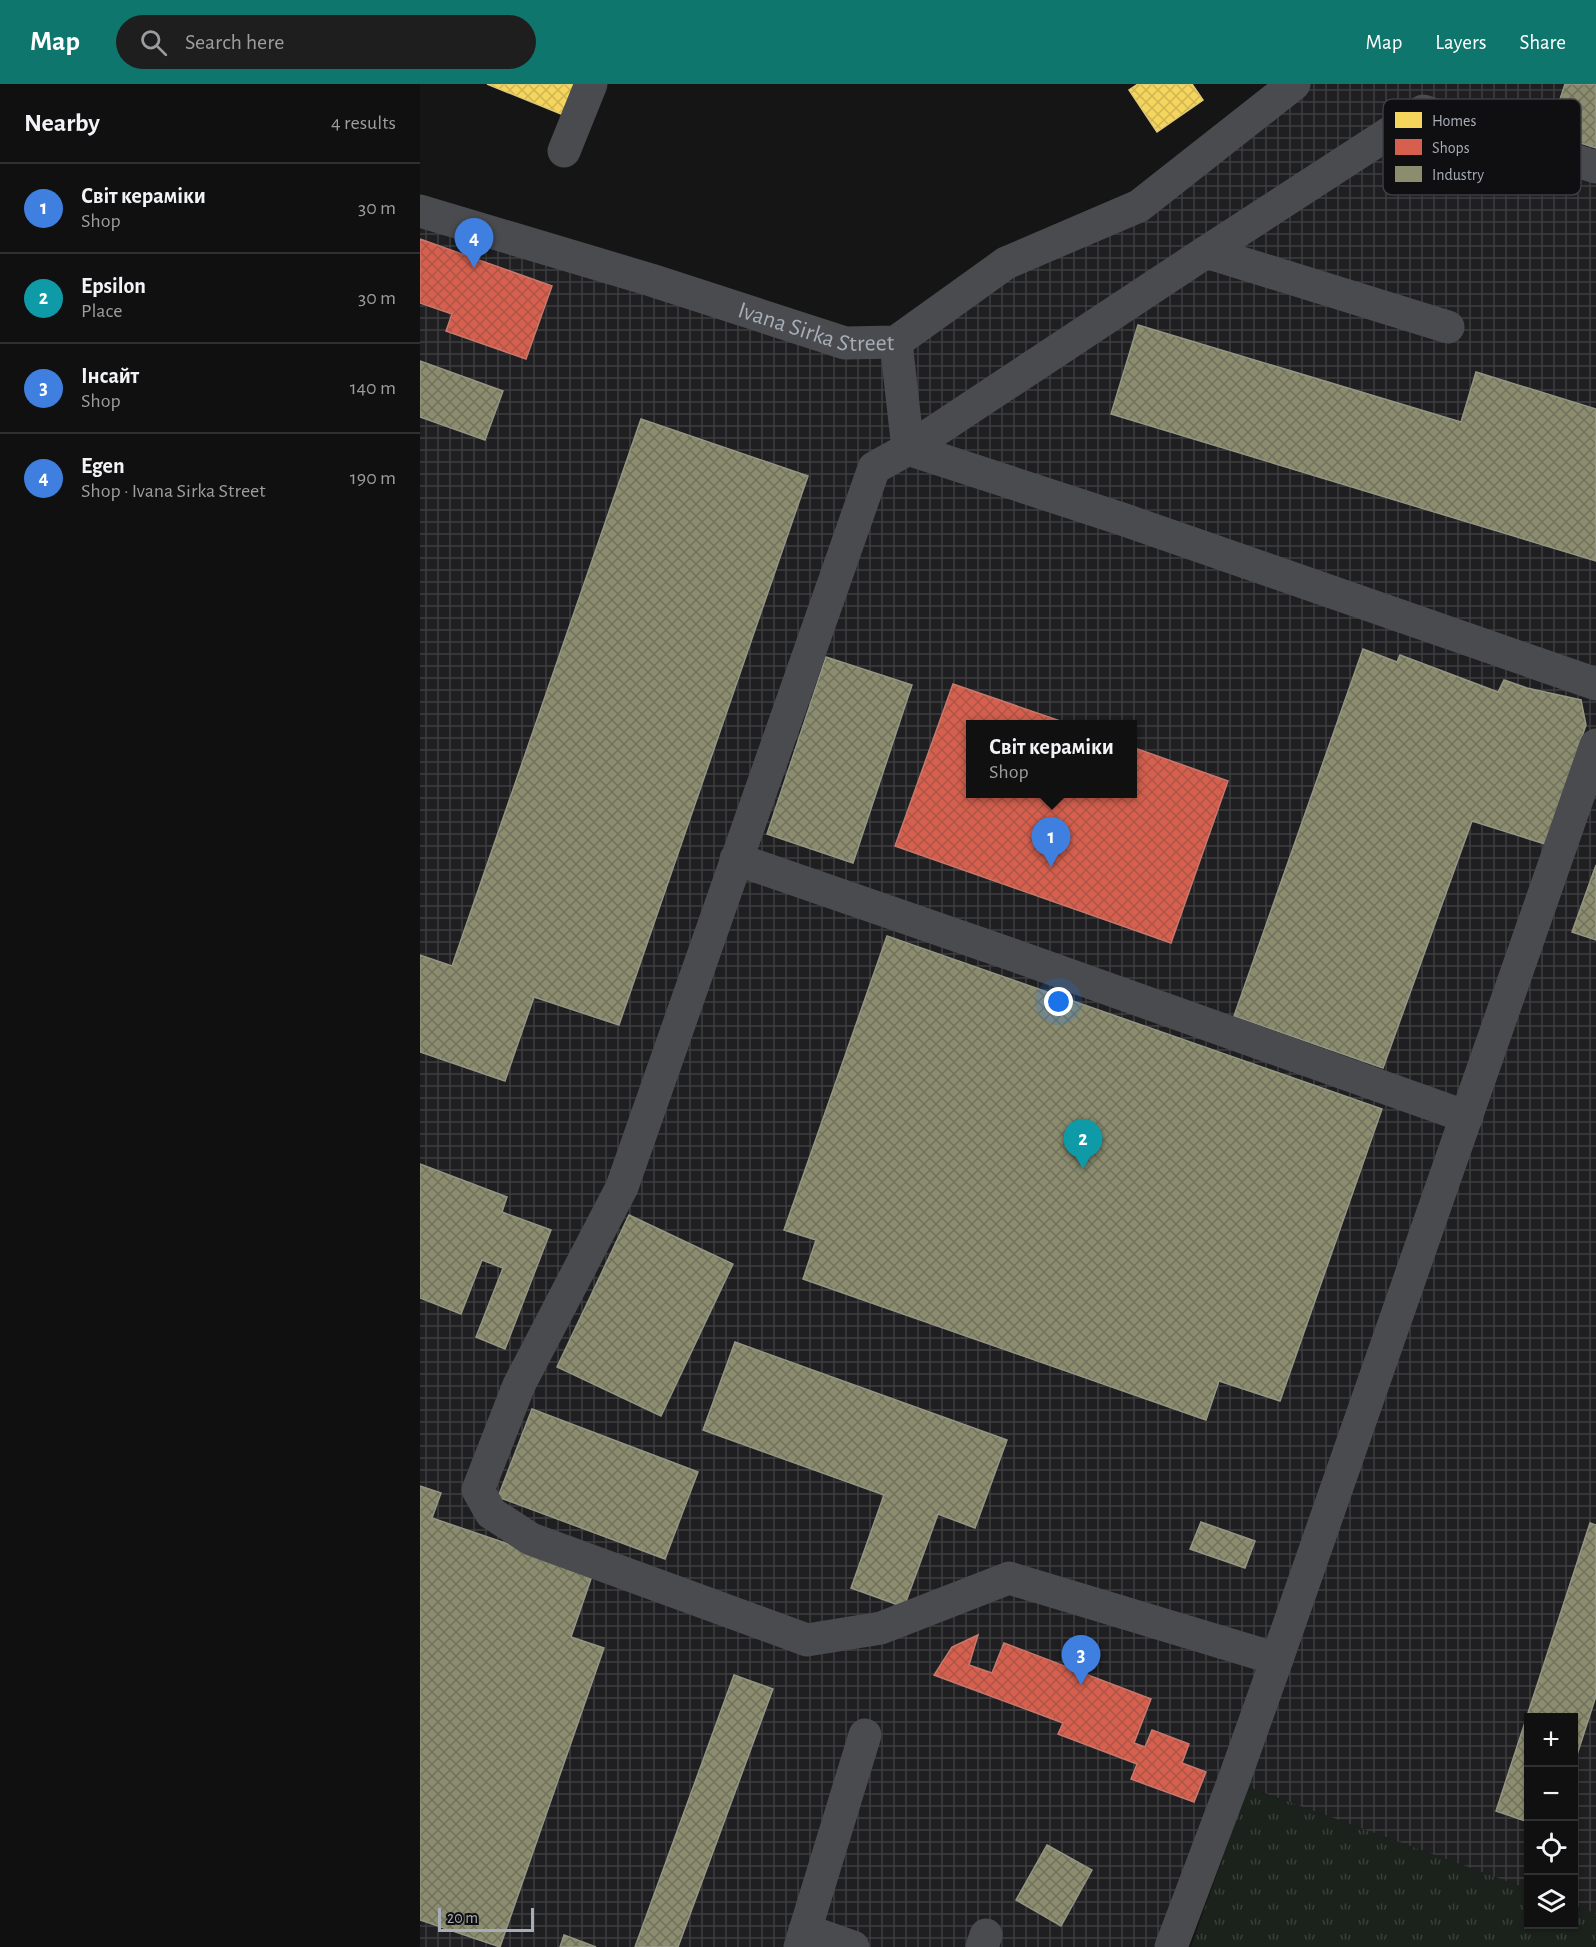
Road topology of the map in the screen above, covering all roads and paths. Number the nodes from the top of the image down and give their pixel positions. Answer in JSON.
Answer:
{"nodes":[{"id":1,"x":591,"y":84,"type":"edge"},
{"id":2,"x":1294,"y":84,"type":"edge"},
{"id":3,"x":1383,"y":137,"type":"edge"},
{"id":4,"x":564,"y":151,"type":"dead end"},
{"id":5,"x":1581,"y":162,"type":"edge"},
{"id":6,"x":1596,"y":167,"type":"edge"},
{"id":7,"x":420,"y":211,"type":"edge"},
{"id":8,"x":1206,"y":252,"type":"junction"},
{"id":9,"x":1448,"y":327,"type":"dead end"},
{"id":10,"x":897,"y":342,"type":"junction"},
{"id":11,"x":908,"y":449,"type":"junction"},
{"id":12,"x":1596,"y":684,"type":"edge"},
{"id":13,"x":1596,"y":746,"type":"edge"},
{"id":14,"x":736,"y":859,"type":"junction"},
{"id":15,"x":1467,"y":1117,"type":"junction"},
{"id":16,"x":1277,"y":1659,"type":"junction"},
{"id":17,"x":865,"y":1735,"type":"dead end"},
{"id":18,"x":803,"y":1938,"type":"edge"},
{"id":19,"x":853,"y":1947,"type":"edge"},
{"id":20,"x":1171,"y":1947,"type":"edge"}],
"edges":[{"from":1,"to":4,"type":"street"},
{"from":2,"to":10,"type":"street","name":"Ivana Sirka Street"},
{"from":3,"to":8,"type":"street"},
{"from":5,"to":6,"type":"street"},
{"from":7,"to":10,"type":"street","name":"Ivana Sirka Street"},
{"from":8,"to":9,"type":"street"},
{"from":8,"to":11,"type":"street"},
{"from":10,"to":11,"type":"street"},
{"from":11,"to":12,"type":"street"},
{"from":11,"to":14,"type":"street"},
{"from":13,"to":15,"type":"street"},
{"from":14,"to":15,"type":"street"},
{"from":14,"to":16,"type":"street"},
{"from":15,"to":16,"type":"street"},
{"from":16,"to":20,"type":"street"},
{"from":17,"to":18,"type":"street"},
{"from":18,"to":19,"type":"street"}]}
